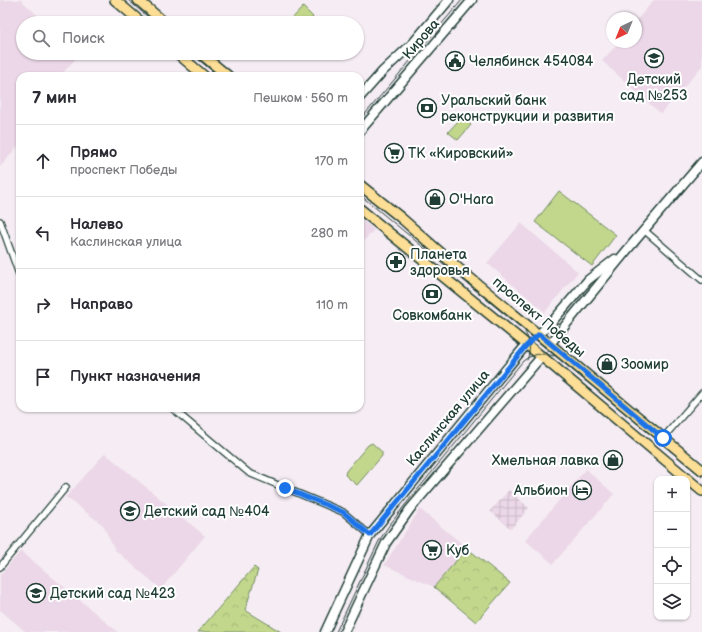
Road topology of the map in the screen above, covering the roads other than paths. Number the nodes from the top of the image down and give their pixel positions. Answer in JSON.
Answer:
{"nodes":[{"id":1,"x":115,"y":0,"type":"edge"},
{"id":2,"x":138,"y":0,"type":"edge"},
{"id":3,"x":449,"y":0,"type":"edge"},
{"id":4,"x":472,"y":0,"type":"edge"},
{"id":5,"x":134,"y":16,"type":"edge"},
{"id":6,"x":157,"y":16,"type":"edge"},
{"id":7,"x":185,"y":60,"type":"edge"},
{"id":8,"x":209,"y":60,"type":"edge"},
{"id":9,"x":199,"y":72,"type":"edge"},
{"id":10,"x":223,"y":72,"type":"edge"},
{"id":11,"x":364,"y":92,"type":"edge"},
{"id":12,"x":364,"y":126,"type":"edge"},
{"id":13,"x":702,"y":162,"type":"edge"},
{"id":14,"x":364,"y":188,"type":"edge"},
{"id":15,"x":364,"y":212,"type":"edge"},
{"id":16,"x":0,"y":221,"type":"edge"},
{"id":17,"x":644,"y":230,"type":"junction"},
{"id":18,"x":628,"y":249,"type":"junction"},
{"id":19,"x":16,"y":266,"type":"edge"},
{"id":20,"x":702,"y":280,"type":"edge"},
{"id":21,"x":539,"y":334,"type":"junction"},
{"id":22,"x":550,"y":344,"type":"junction"},
{"id":23,"x":526,"y":346,"type":"junction"},
{"id":24,"x":540,"y":357,"type":"junction"},
{"id":25,"x":702,"y":393,"type":"edge"},
{"id":26,"x":177,"y":412,"type":"edge"},
{"id":27,"x":663,"y":438,"type":"junction"},
{"id":28,"x":702,"y":470,"type":"edge"},
{"id":29,"x":66,"y":487,"type":"dead end"},
{"id":30,"x":702,"y":490,"type":"edge"},
{"id":31,"x":370,"y":535,"type":"junction"},
{"id":32,"x":0,"y":567,"type":"edge"},
{"id":33,"x":325,"y":632,"type":"edge"},
{"id":34,"x":344,"y":632,"type":"edge"}],
"edges":[{"from":1,"to":5,"type":"main road"},
{"from":2,"to":6,"type":"main road"},
{"from":3,"to":11,"type":"main road"},
{"from":4,"to":12,"type":"main road","name":"Кирова"},
{"from":7,"to":9,"type":"main road"},
{"from":8,"to":10,"type":"main road"},
{"from":13,"to":17,"type":"main road","name":"Каслинская улица"},
{"from":14,"to":21,"type":"main road","name":"проспект Победы"},
{"from":15,"to":23,"type":"main road","name":"проспект Победы"},
{"from":16,"to":19,"type":"street"},
{"from":17,"to":18,"type":"main road","name":"Каслинская улица"},
{"from":17,"to":20,"type":"street"},
{"from":18,"to":21,"type":"main road","name":"Каслинская улица"},
{"from":18,"to":22,"type":"main road","name":"Каслинская улица"},
{"from":21,"to":22,"type":"main road","name":"проспект Победы"},
{"from":21,"to":23,"type":"main road","name":"Каслинская улица"},
{"from":22,"to":24,"type":"main road","name":"Каслинская улица"},
{"from":22,"to":27,"type":"main road","name":"проспект Победы"},
{"from":23,"to":24,"type":"main road","name":"проспект Победы"},
{"from":23,"to":31,"type":"main road","name":"Каслинская улица"},
{"from":24,"to":30,"type":"main road","name":"проспект Победы"},
{"from":24,"to":34,"type":"main road","name":"Каслинская улица"},
{"from":25,"to":27,"type":"street"},
{"from":26,"to":31,"type":"street"},
{"from":27,"to":28,"type":"main road","name":"проспект Победы"},
{"from":29,"to":32,"type":"street"},
{"from":31,"to":33,"type":"main road","name":"Каслинская улица"}]}
